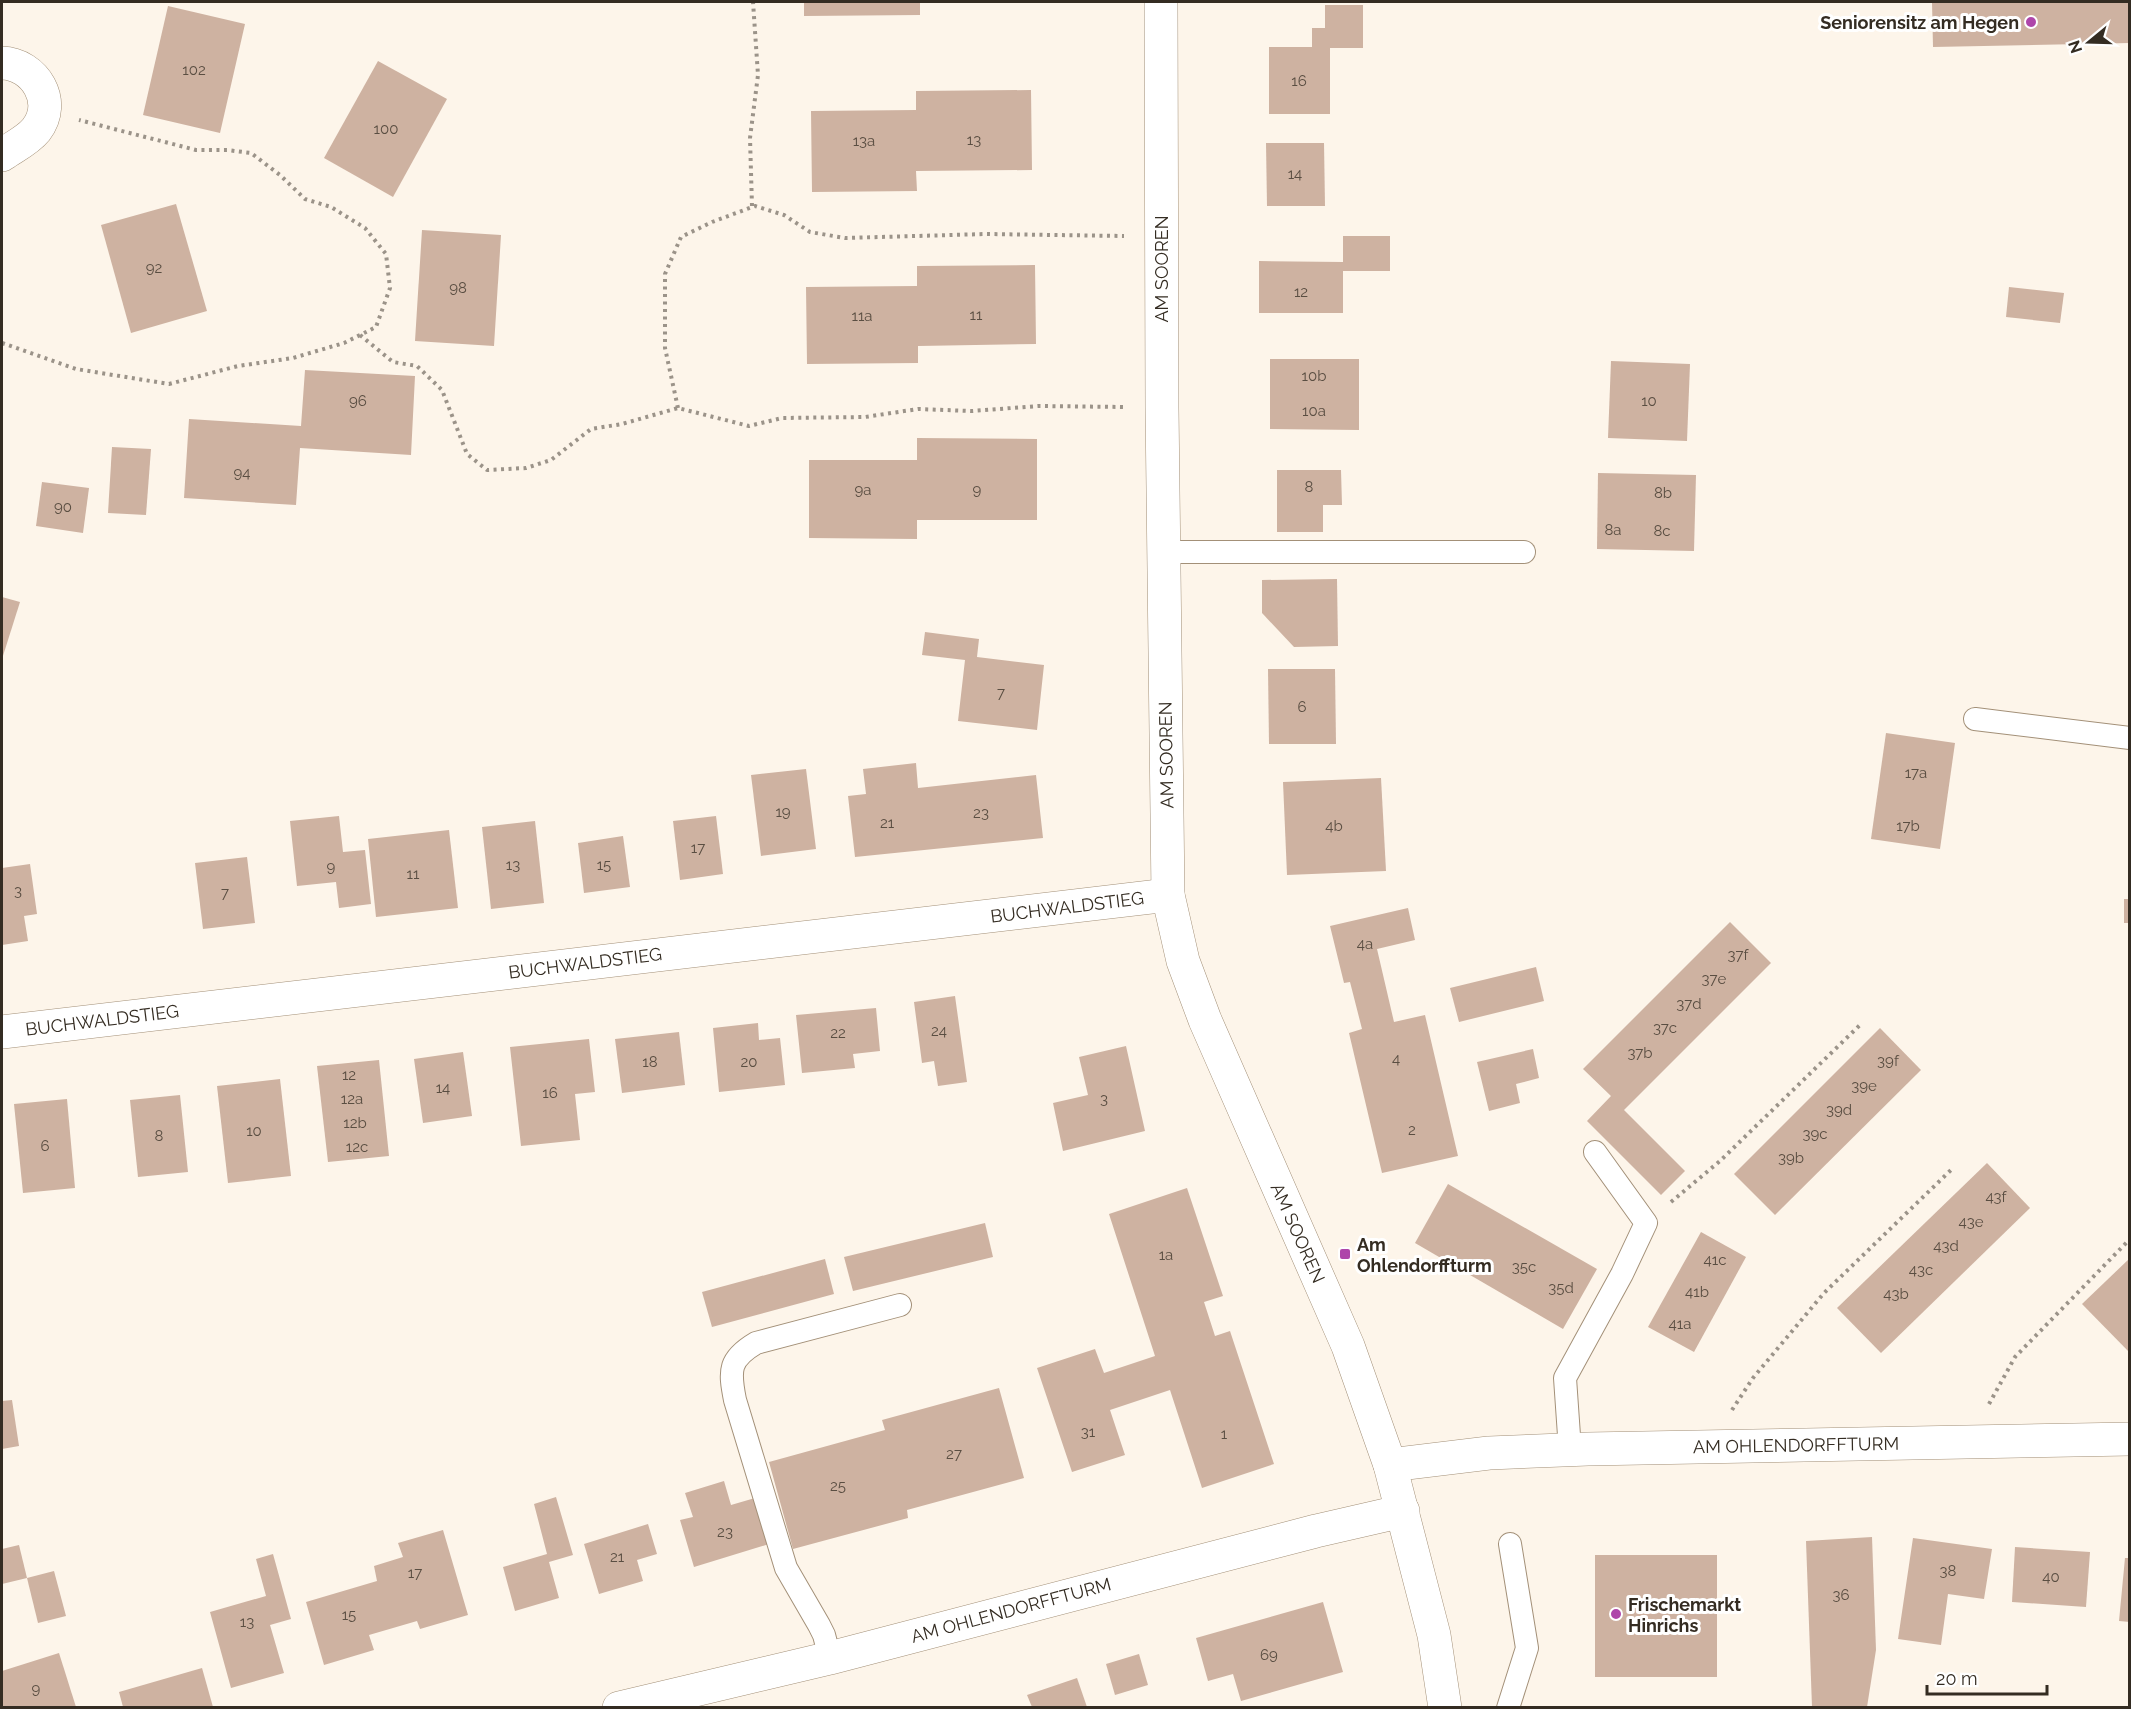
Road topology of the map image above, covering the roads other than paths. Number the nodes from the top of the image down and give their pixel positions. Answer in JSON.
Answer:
{"nodes":[{"id":1,"x":1161,"y":2,"type":"edge"},
{"id":2,"x":2,"y":63,"type":"edge"},
{"id":3,"x":2,"y":155,"type":"edge"},
{"id":4,"x":1163,"y":552,"type":"junction"},
{"id":5,"x":1524,"y":552,"type":"dead end"},
{"id":6,"x":1975,"y":719,"type":"dead end"},
{"id":7,"x":2130,"y":738,"type":"edge"},
{"id":8,"x":1168,"y":895,"type":"junction"},
{"id":9,"x":2,"y":1032,"type":"edge"},
{"id":10,"x":1595,"y":1152,"type":"dead end"},
{"id":11,"x":900,"y":1305,"type":"dead end"},
{"id":12,"x":2130,"y":1439,"type":"edge"},
{"id":13,"x":1570,"y":1450,"type":"junction"},
{"id":14,"x":1390,"y":1465,"type":"junction"},
{"id":15,"x":1403,"y":1511,"type":"junction"},
{"id":16,"x":1510,"y":1544,"type":"dead end"},
{"id":17,"x":830,"y":1658,"type":"junction"},
{"id":18,"x":619,"y":1707,"type":"edge"},
{"id":19,"x":1445,"y":1707,"type":"edge"},
{"id":20,"x":1508,"y":1707,"type":"edge"}],
"edges":[{"from":1,"to":4,"type":"street","name":"AM SOOREN"},
{"from":2,"to":3,"type":"street"},
{"from":4,"to":5,"type":"lane"},
{"from":4,"to":8,"type":"street","name":"AM SOOREN"},
{"from":6,"to":7,"type":"lane"},
{"from":8,"to":9,"type":"street","name":"BUCHWALDSTIEG"},
{"from":8,"to":14,"type":"street","name":"AM SOOREN"},
{"from":10,"to":13,"type":"lane"},
{"from":11,"to":17,"type":"lane"},
{"from":12,"to":13,"type":"street","name":"AM OHLENDORFFTURM"},
{"from":13,"to":14,"type":"street","name":"AM OHLENDORFFTURM"},
{"from":14,"to":15,"type":"street","name":"AM SOOREN"},
{"from":15,"to":17,"type":"street","name":"AM OHLENDORFFTURM"},
{"from":15,"to":19,"type":"street","name":"AM SOOREN"},
{"from":16,"to":20,"type":"lane"},
{"from":17,"to":18,"type":"street","name":"AM OHLENDORFFTURM"}]}
